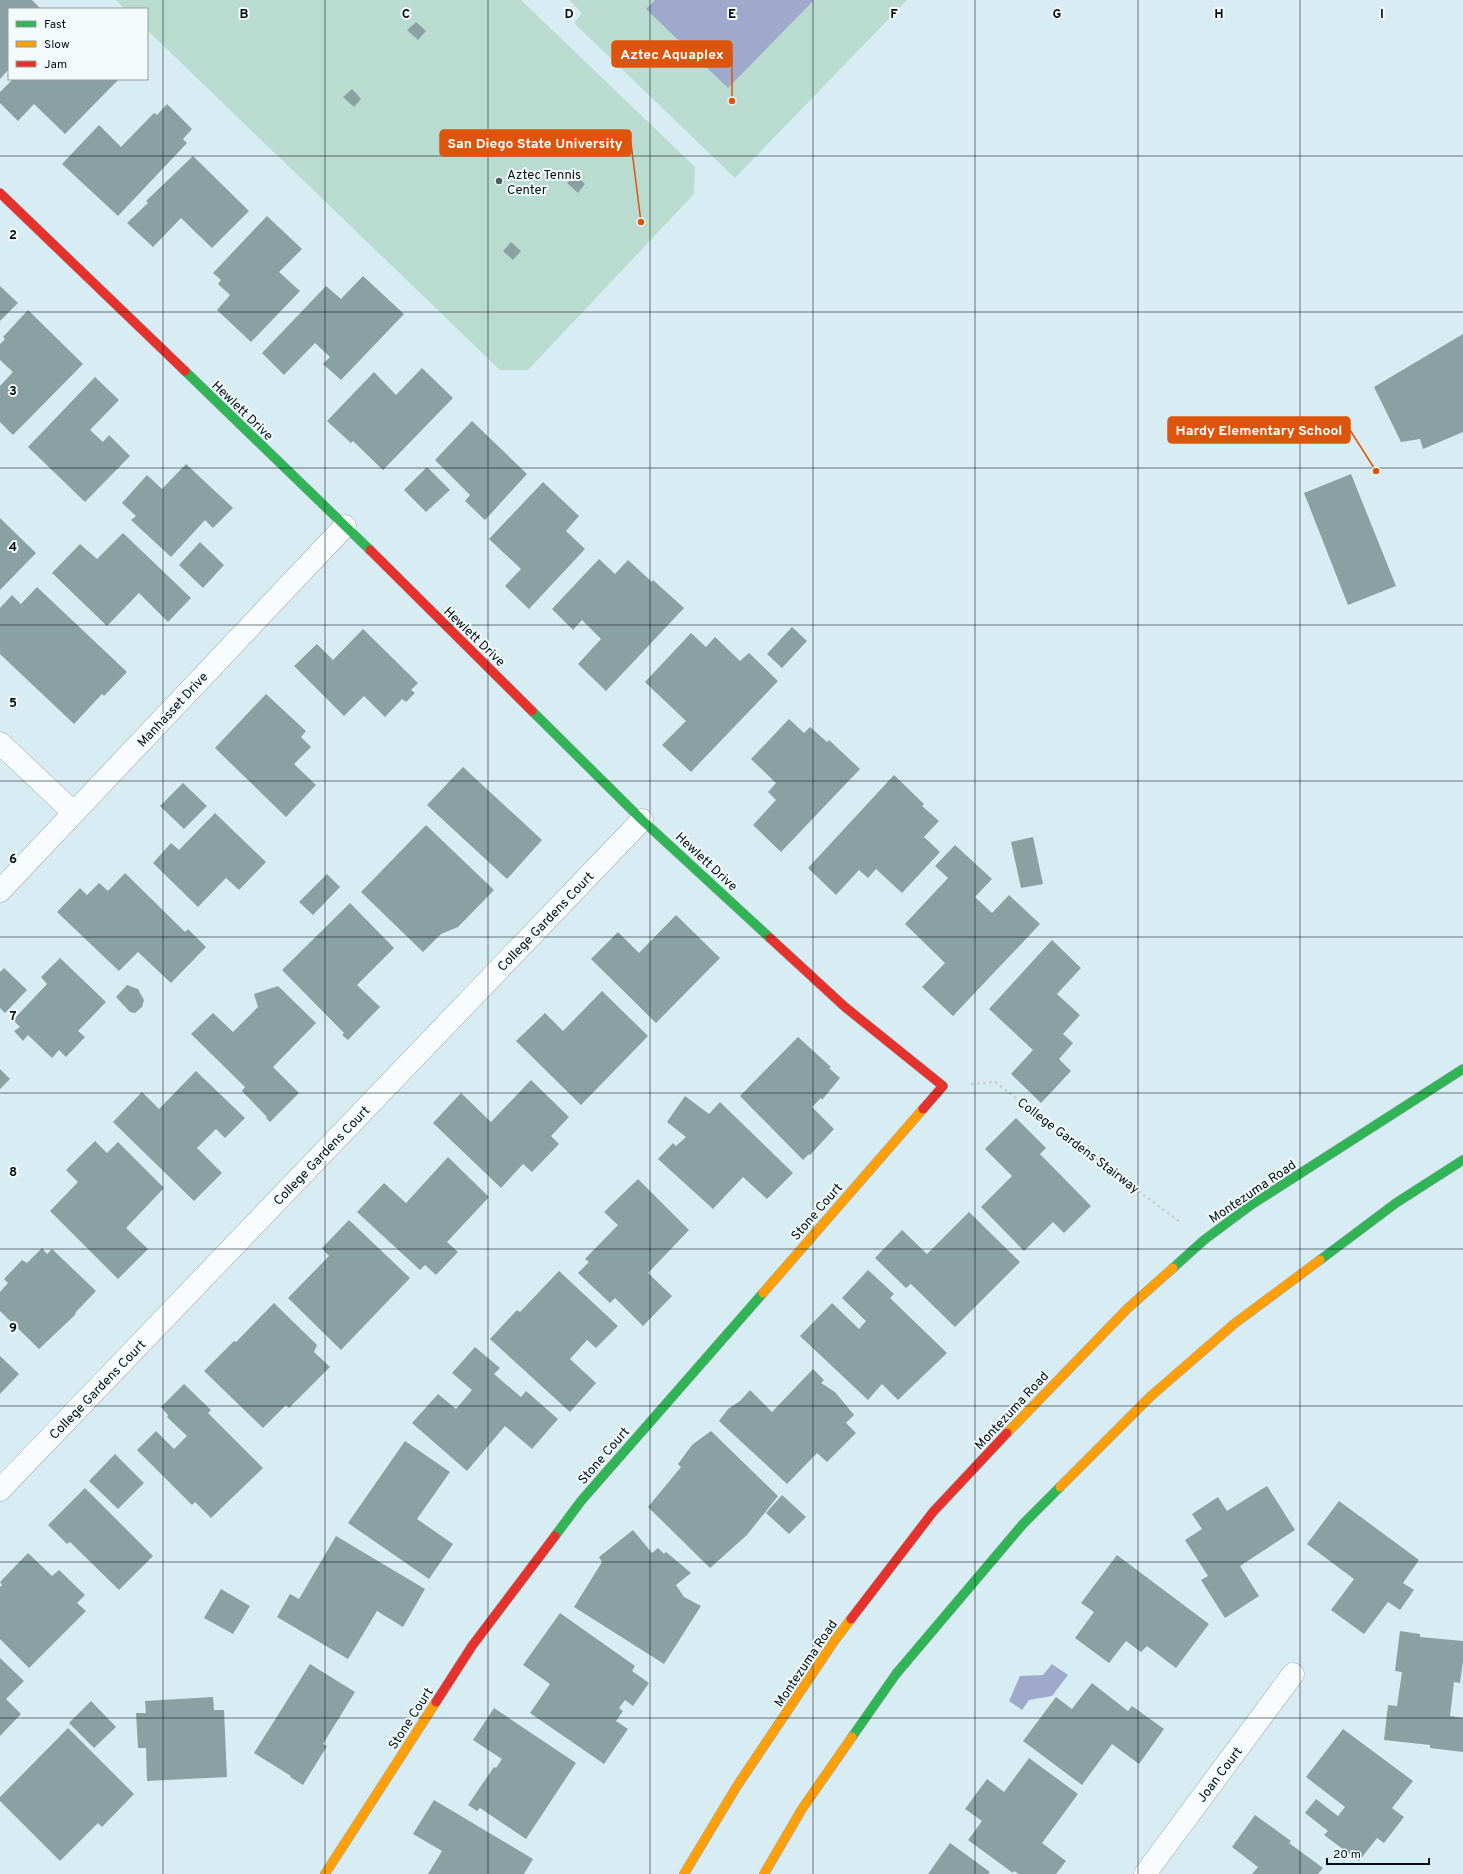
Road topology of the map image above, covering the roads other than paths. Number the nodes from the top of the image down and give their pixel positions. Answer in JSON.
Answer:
{"nodes":[{"id":1,"x":0,"y":193,"type":"edge"},
{"id":2,"x":345,"y":526,"type":"junction"},
{"id":3,"x":0,"y":743,"type":"edge"},
{"id":4,"x":74,"y":814,"type":"junction"},
{"id":5,"x":642,"y":820,"type":"junction"},
{"id":6,"x":0,"y":892,"type":"edge"},
{"id":7,"x":1463,"y":1069,"type":"edge"},
{"id":8,"x":943,"y":1086,"type":"joint"},
{"id":9,"x":1463,"y":1160,"type":"edge"},
{"id":10,"x":0,"y":1490,"type":"edge"},
{"id":11,"x":1293,"y":1674,"type":"dead end"},
{"id":12,"x":325,"y":1874,"type":"edge"},
{"id":13,"x":684,"y":1874,"type":"edge"},
{"id":14,"x":764,"y":1874,"type":"edge"},
{"id":15,"x":1145,"y":1874,"type":"edge"}],
"edges":[{"from":1,"to":2,"type":"street","name":"Hewlett Drive"},
{"from":2,"to":4,"type":"street","name":"Manhasset Drive"},
{"from":2,"to":5,"type":"street","name":"Hewlett Drive"},
{"from":3,"to":4,"type":"street"},
{"from":4,"to":6,"type":"street","name":"Manhasset Drive"},
{"from":5,"to":8,"type":"street","name":"Hewlett Drive"},
{"from":5,"to":10,"type":"street","name":"College Gardens Court"},
{"from":7,"to":13,"type":"street","name":"Montezuma Road"},
{"from":8,"to":12,"type":"street","name":"Stone Court"},
{"from":9,"to":14,"type":"street"},
{"from":11,"to":15,"type":"street","name":"Joan Court"}]}
